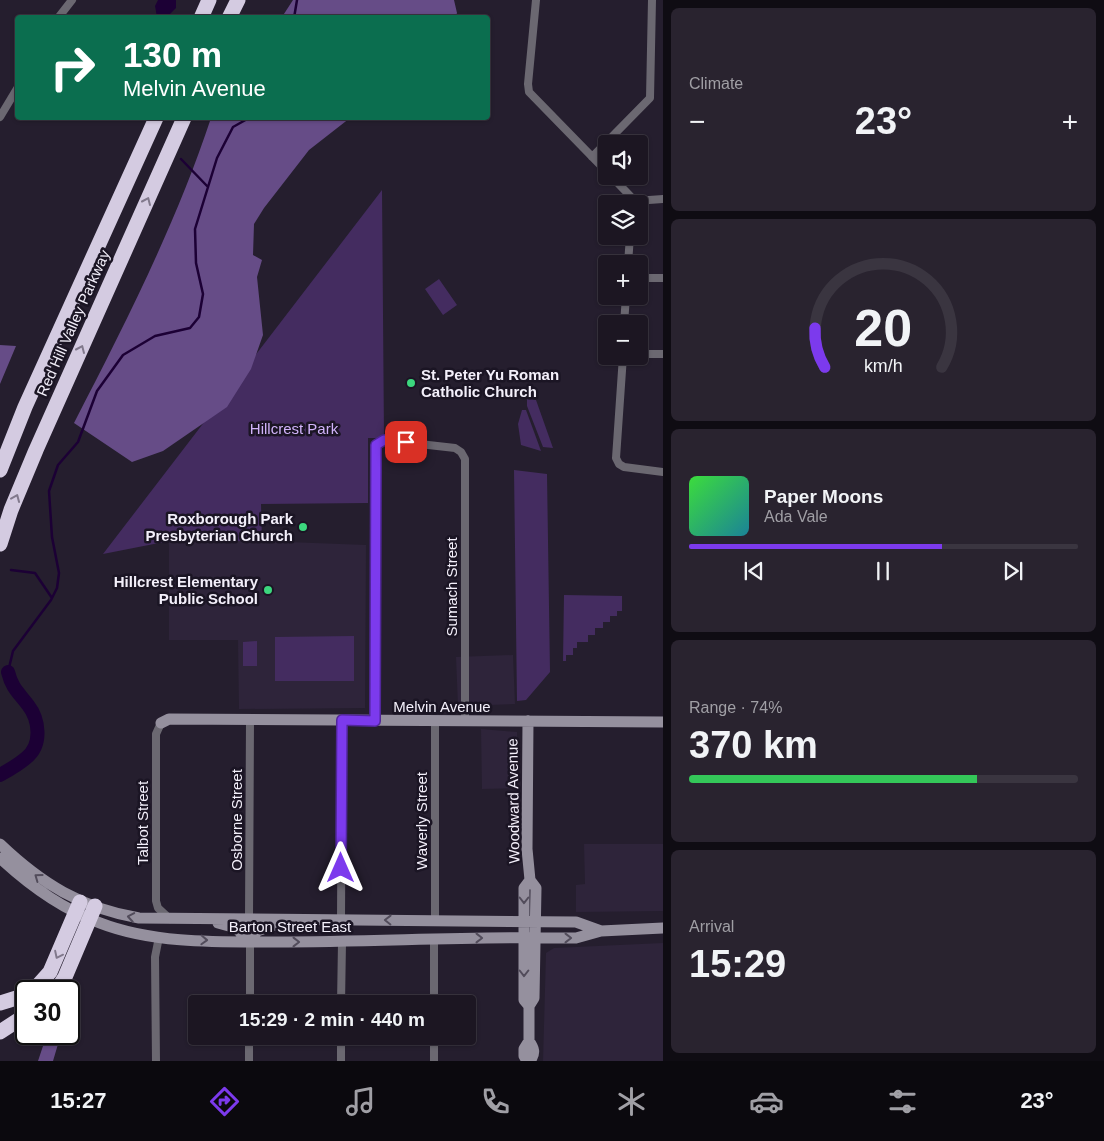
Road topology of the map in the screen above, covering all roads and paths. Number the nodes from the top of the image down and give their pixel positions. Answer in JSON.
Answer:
{"nodes":[{"id":1,"x":72,"y":0,"type":"edge"},
{"id":2,"x":209,"y":0,"type":"edge"},
{"id":3,"x":238,"y":0,"type":"edge"},
{"id":4,"x":536,"y":0,"type":"edge"},
{"id":5,"x":652,"y":0,"type":"edge"},
{"id":6,"x":60,"y":15,"type":"edge"},
{"id":7,"x":202,"y":15,"type":"edge"},
{"id":8,"x":230,"y":15,"type":"edge"},
{"id":9,"x":15,"y":92,"type":"edge"},
{"id":10,"x":0,"y":117,"type":"edge"},
{"id":11,"x":155,"y":120,"type":"edge"},
{"id":12,"x":183,"y":120,"type":"edge"},
{"id":13,"x":592,"y":157,"type":"junction"},
{"id":14,"x":598,"y":163,"type":"edge"},
{"id":15,"x":619,"y":185,"type":"edge"},
{"id":16,"x":628,"y":195,"type":"edge"},
{"id":17,"x":663,"y":199,"type":"edge"},
{"id":18,"x":648,"y":201,"type":"edge"},
{"id":19,"x":648,"y":278,"type":"edge"},
{"id":20,"x":663,"y":278,"type":"edge"},
{"id":21,"x":648,"y":354,"type":"edge"},
{"id":22,"x":663,"y":354,"type":"edge"},
{"id":23,"x":623,"y":365,"type":"edge"},
{"id":24,"x":25,"y":407,"type":"junction"},
{"id":25,"x":0,"y":441,"type":"edge"},
{"id":26,"x":0,"y":470,"type":"edge"},
{"id":27,"x":663,"y":472,"type":"edge"},
{"id":28,"x":0,"y":544,"type":"edge"},
{"id":29,"x":250,"y":720,"type":"junction"},
{"id":30,"x":342,"y":720,"type":"junction"},
{"id":31,"x":375,"y":721,"type":"junction"},
{"id":32,"x":435,"y":721,"type":"junction"},
{"id":33,"x":465,"y":721,"type":"junction"},
{"id":34,"x":528,"y":721,"type":"junction"},
{"id":35,"x":663,"y":722,"type":"edge"},
{"id":36,"x":162,"y":723,"type":"joint"},
{"id":37,"x":0,"y":844,"type":"edge"},
{"id":38,"x":0,"y":858,"type":"edge"},
{"id":39,"x":85,"y":910,"type":"junction"},
{"id":40,"x":199,"y":918,"type":"junction"},
{"id":41,"x":170,"y":919,"type":"junction"},
{"id":42,"x":249,"y":920,"type":"junction"},
{"id":43,"x":341,"y":920,"type":"junction"},
{"id":44,"x":288,"y":921,"type":"junction"},
{"id":45,"x":435,"y":921,"type":"junction"},
{"id":46,"x":530,"y":921,"type":"junction"},
{"id":47,"x":663,"y":928,"type":"edge"},
{"id":48,"x":601,"y":930,"type":"junction"},
{"id":49,"x":159,"y":937,"type":"junction"},
{"id":50,"x":529,"y":938,"type":"junction"},
{"id":51,"x":434,"y":939,"type":"junction"},
{"id":52,"x":250,"y":942,"type":"junction"},
{"id":53,"x":342,"y":942,"type":"junction"},
{"id":54,"x":42,"y":980,"type":"edge"},
{"id":55,"x":63,"y":980,"type":"edge"},
{"id":56,"x":250,"y":995,"type":"edge"},
{"id":57,"x":341,"y":995,"type":"edge"},
{"id":58,"x":434,"y":995,"type":"edge"},
{"id":59,"x":15,"y":998,"type":"edge"},
{"id":60,"x":0,"y":1003,"type":"edge"},
{"id":61,"x":15,"y":1022,"type":"edge"},
{"id":62,"x":0,"y":1032,"type":"edge"},
{"id":63,"x":249,"y":1045,"type":"edge"},
{"id":64,"x":341,"y":1045,"type":"edge"},
{"id":65,"x":434,"y":1045,"type":"edge"},
{"id":66,"x":156,"y":1061,"type":"edge"},
{"id":67,"x":249,"y":1061,"type":"edge"},
{"id":68,"x":341,"y":1061,"type":"edge"},
{"id":69,"x":434,"y":1061,"type":"edge"},
{"id":70,"x":528,"y":1061,"type":"edge"}],
"edges":[{"from":1,"to":6,"type":"street"},
{"from":2,"to":7,"type":"highway"},
{"from":3,"to":8,"type":"highway"},
{"from":4,"to":13,"type":"street"},
{"from":5,"to":13,"type":"street"},
{"from":9,"to":10,"type":"street"},
{"from":11,"to":24,"type":"highway","name":"Red Hill Valley Parkway"},
{"from":28,"to":12,"type":"highway","name":"Red Hill Valley Parkway","one_way":true},
{"from":13,"to":14,"type":"street"},
{"from":15,"to":16,"type":"street"},
{"from":17,"to":18,"type":"street"},
{"from":19,"to":20,"type":"street"},
{"from":21,"to":22,"type":"street"},
{"from":23,"to":27,"type":"street"},
{"from":24,"to":25,"type":"highway"},
{"from":24,"to":26,"type":"highway","name":"Red Hill Valley Parkway"},
{"from":29,"to":30,"type":"main road","name":"Melvin Avenue"},
{"from":29,"to":36,"type":"main road","name":"Melvin Avenue"},
{"from":29,"to":42,"type":"street","name":"Osborne Street"},
{"from":30,"to":31,"type":"main road","name":"Melvin Avenue"},
{"from":30,"to":43,"type":"street"},
{"from":31,"to":32,"type":"main road","name":"Melvin Avenue"},
{"from":31,"to":33,"type":"street","name":"Sumach Street"},
{"from":32,"to":33,"type":"main road","name":"Melvin Avenue"},
{"from":32,"to":45,"type":"street","name":"Waverly Street"},
{"from":33,"to":34,"type":"main road","name":"Melvin Avenue"},
{"from":34,"to":35,"type":"main road","name":"Melvin Avenue"},
{"from":34,"to":46,"type":"main road","name":"Woodward Avenue"},
{"from":36,"to":41,"type":"street","name":"Talbot Street"},
{"from":39,"to":37,"type":"main road","name":"Barton Street East","one_way":true},
{"from":38,"to":39,"type":"main road","name":"Barton Street East"},
{"from":41,"to":39,"type":"main road","name":"Barton Street East","one_way":true},
{"from":39,"to":49,"type":"main road","name":"Barton Street East"},
{"from":39,"to":54,"type":"highway","one_way":true},
{"from":39,"to":55,"type":"highway"},
{"from":40,"to":41,"type":"main road","name":"Barton Street East"},
{"from":40,"to":42,"type":"main road","name":"Barton Street East"},
{"from":40,"to":52,"type":"main road"},
{"from":42,"to":44,"type":"main road","name":"Barton Street East"},
{"from":43,"to":44,"type":"main road","name":"Barton Street East"},
{"from":45,"to":43,"type":"main road","name":"Barton Street East","one_way":true},
{"from":44,"to":52,"type":"main road"},
{"from":45,"to":46,"type":"main road","name":"Barton Street East"},
{"from":46,"to":48,"type":"main road","name":"Barton Street East"},
{"from":46,"to":50,"type":"main road","name":"Woodward Avenue"},
{"from":47,"to":48,"type":"main road","name":"Barton Street East"},
{"from":50,"to":48,"type":"main road","name":"Barton Street East","one_way":true},
{"from":49,"to":52,"type":"main road","name":"Barton Street East","one_way":true},
{"from":49,"to":66,"type":"street"},
{"from":51,"to":50,"type":"main road","name":"Barton Street East","one_way":true},
{"from":50,"to":70,"type":"main road","name":"Woodward Avenue"},
{"from":51,"to":53,"type":"main road","name":"Barton Street East"},
{"from":51,"to":58,"type":"street"},
{"from":52,"to":53,"type":"main road","name":"Barton Street East","one_way":true},
{"from":52,"to":56,"type":"street"},
{"from":53,"to":57,"type":"street"},
{"from":59,"to":60,"type":"highway"},
{"from":61,"to":62,"type":"highway"},
{"from":63,"to":67,"type":"street"},
{"from":64,"to":68,"type":"street"},
{"from":65,"to":69,"type":"street"}]}
